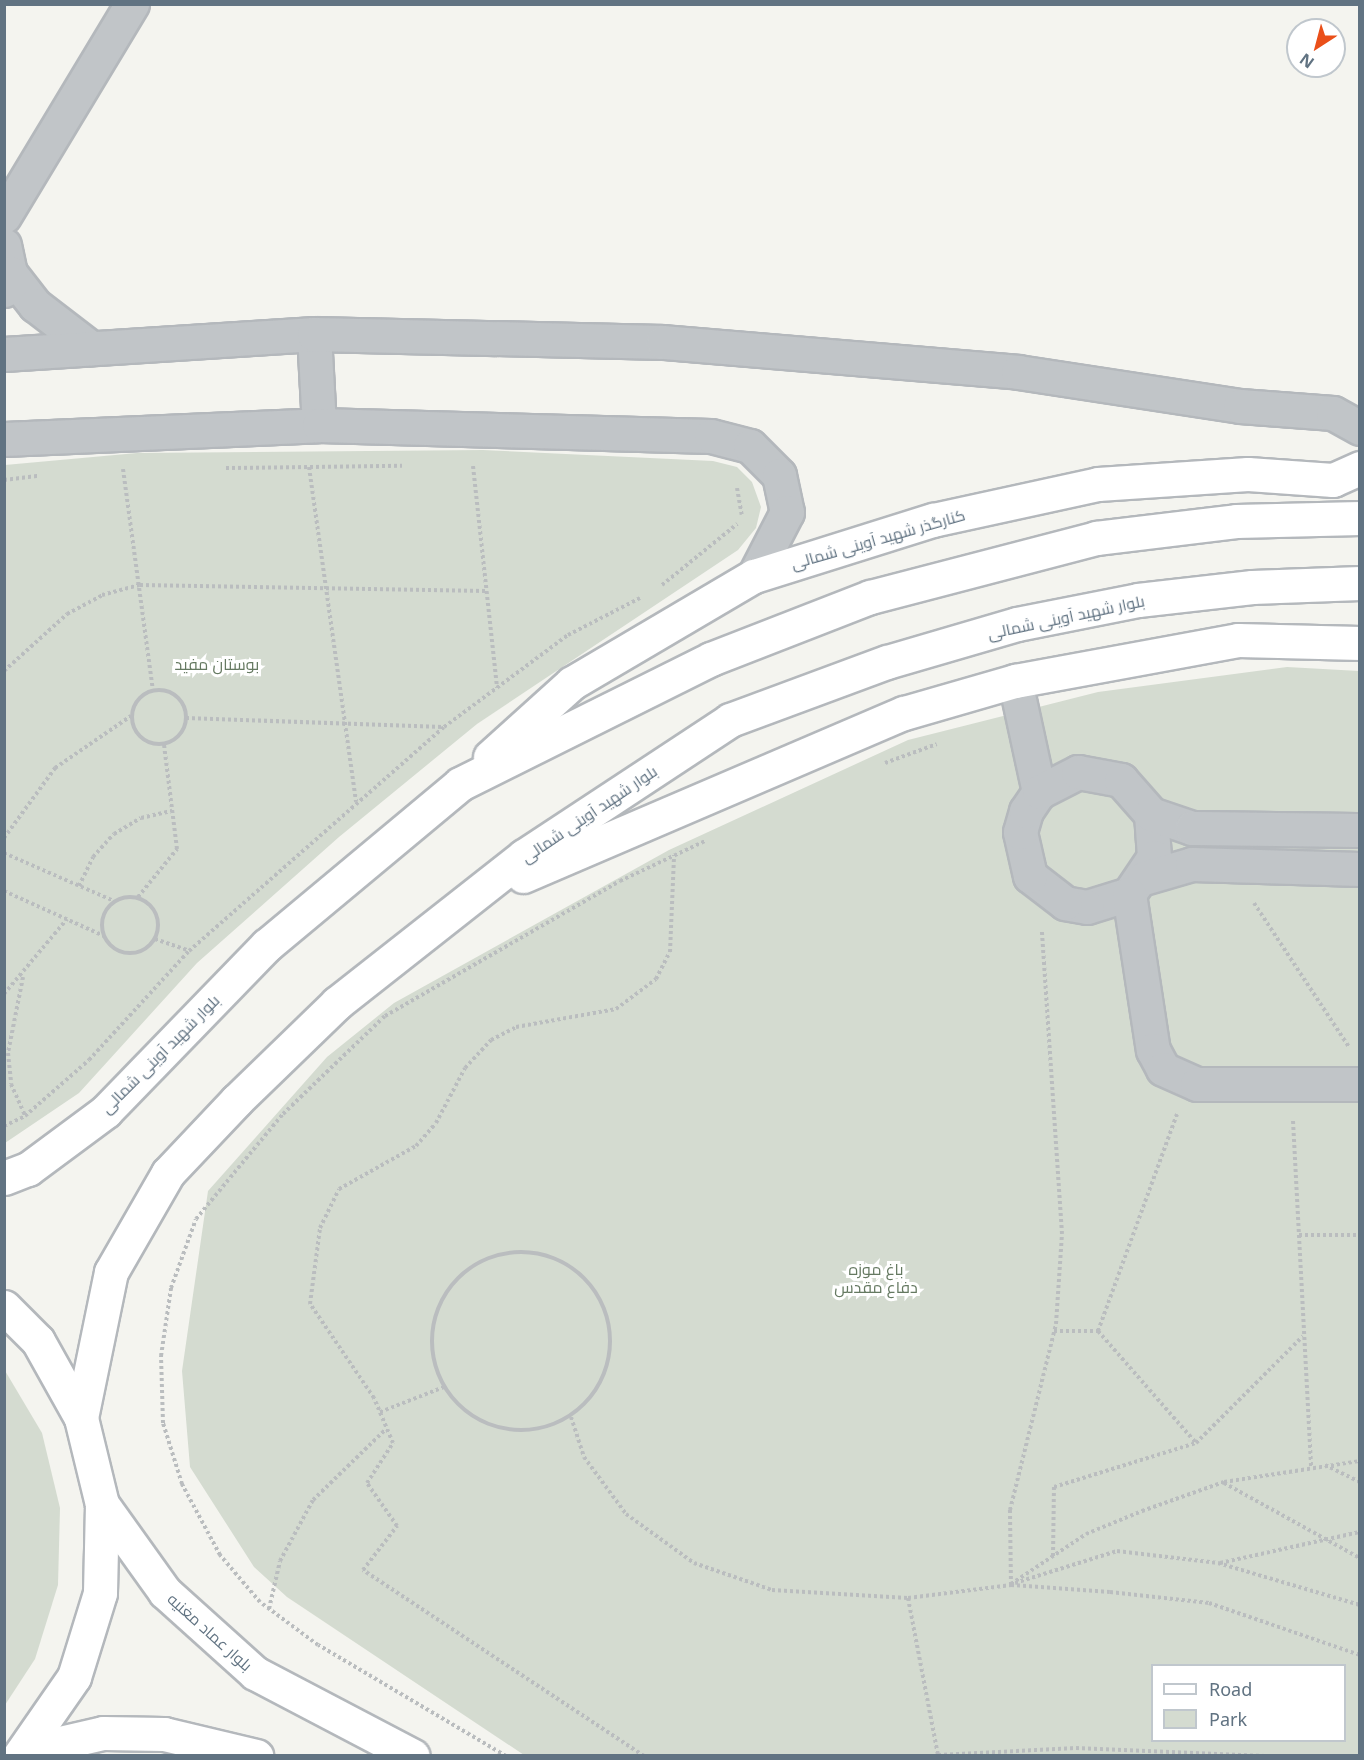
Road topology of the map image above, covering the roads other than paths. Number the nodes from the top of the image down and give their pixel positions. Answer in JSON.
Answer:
{"nodes":[{"id":1,"x":132,"y":4,"type":"edge"},
{"id":2,"x":4,"y":216,"type":"edge"},
{"id":3,"x":6,"y":270,"type":"edge"},
{"id":4,"x":314,"y":334,"type":"junction"},
{"id":5,"x":91,"y":348,"type":"junction"},
{"id":6,"x":4,"y":354,"type":"edge"},
{"id":7,"x":319,"y":425,"type":"junction"},
{"id":8,"x":1359,"y":428,"type":"edge"},
{"id":9,"x":4,"y":439,"type":"edge"},
{"id":10,"x":1359,"y":468,"type":"edge"},
{"id":11,"x":1359,"y":518,"type":"edge"},
{"id":12,"x":754,"y":576,"type":"junction"},
{"id":13,"x":1359,"y":583,"type":"edge"},
{"id":14,"x":1359,"y":643,"type":"edge"},
{"id":15,"x":1015,"y":681,"type":"junction"},
{"id":16,"x":460,"y":784,"type":"junction"},
{"id":17,"x":1039,"y":792,"type":"junction"},
{"id":18,"x":1151,"y":814,"type":"junction"},
{"id":19,"x":1359,"y":830,"type":"edge"},
{"id":20,"x":1359,"y":869,"type":"edge"},
{"id":21,"x":1137,"y":886,"type":"junction"},
{"id":22,"x":480,"y":895,"type":"junction"},
{"id":23,"x":1356,"y":1068,"type":"edge"},
{"id":24,"x":4,"y":1178,"type":"edge"},
{"id":25,"x":4,"y":1307,"type":"edge"},
{"id":26,"x":81,"y":1418,"type":"junction"},
{"id":27,"x":102,"y":1504,"type":"junction"},
{"id":28,"x":22,"y":1753,"type":"edge"},
{"id":29,"x":256,"y":1755,"type":"edge"},
{"id":30,"x":413,"y":1755,"type":"edge"}],
"edges":[{"from":1,"to":2,"type":"street"},
{"from":3,"to":5,"type":"street"},
{"from":4,"to":5,"type":"street"},
{"from":4,"to":7,"type":"street"},
{"from":4,"to":8,"type":"street"},
{"from":5,"to":6,"type":"street"},
{"from":7,"to":9,"type":"street"},
{"from":7,"to":12,"type":"street"},
{"from":10,"to":12,"type":"main road","name":"کنارگذر شهید آوینی شمالی"},
{"from":11,"to":16,"type":"main road","name":"بلوار شهید آوینی شمالی"},
{"from":12,"to":16,"type":"main road","name":"کنارگذر شهید آوینی شمالی"},
{"from":13,"to":22,"type":"main road","name":"بلوار شهید آوینی شمالی"},
{"from":14,"to":15,"type":"main road"},
{"from":15,"to":17,"type":"street"},
{"from":15,"to":22,"type":"main road"},
{"from":16,"to":24,"type":"main road","name":"بلوار شهید آوینی شمالی"},
{"from":17,"to":18,"type":"street"},
{"from":17,"to":21,"type":"street"},
{"from":18,"to":19,"type":"street"},
{"from":18,"to":21,"type":"street"},
{"from":20,"to":21,"type":"street"},
{"from":21,"to":23,"type":"street"},
{"from":22,"to":26,"type":"main road","name":"بلوار شهید آوینی شمالی"},
{"from":25,"to":26,"type":"main road"},
{"from":26,"to":27,"type":"main road"},
{"from":27,"to":28,"type":"main road"},
{"from":27,"to":30,"type":"main road","name":"بلوار عماد مغنیه"},
{"from":28,"to":29,"type":"main road"}]}
